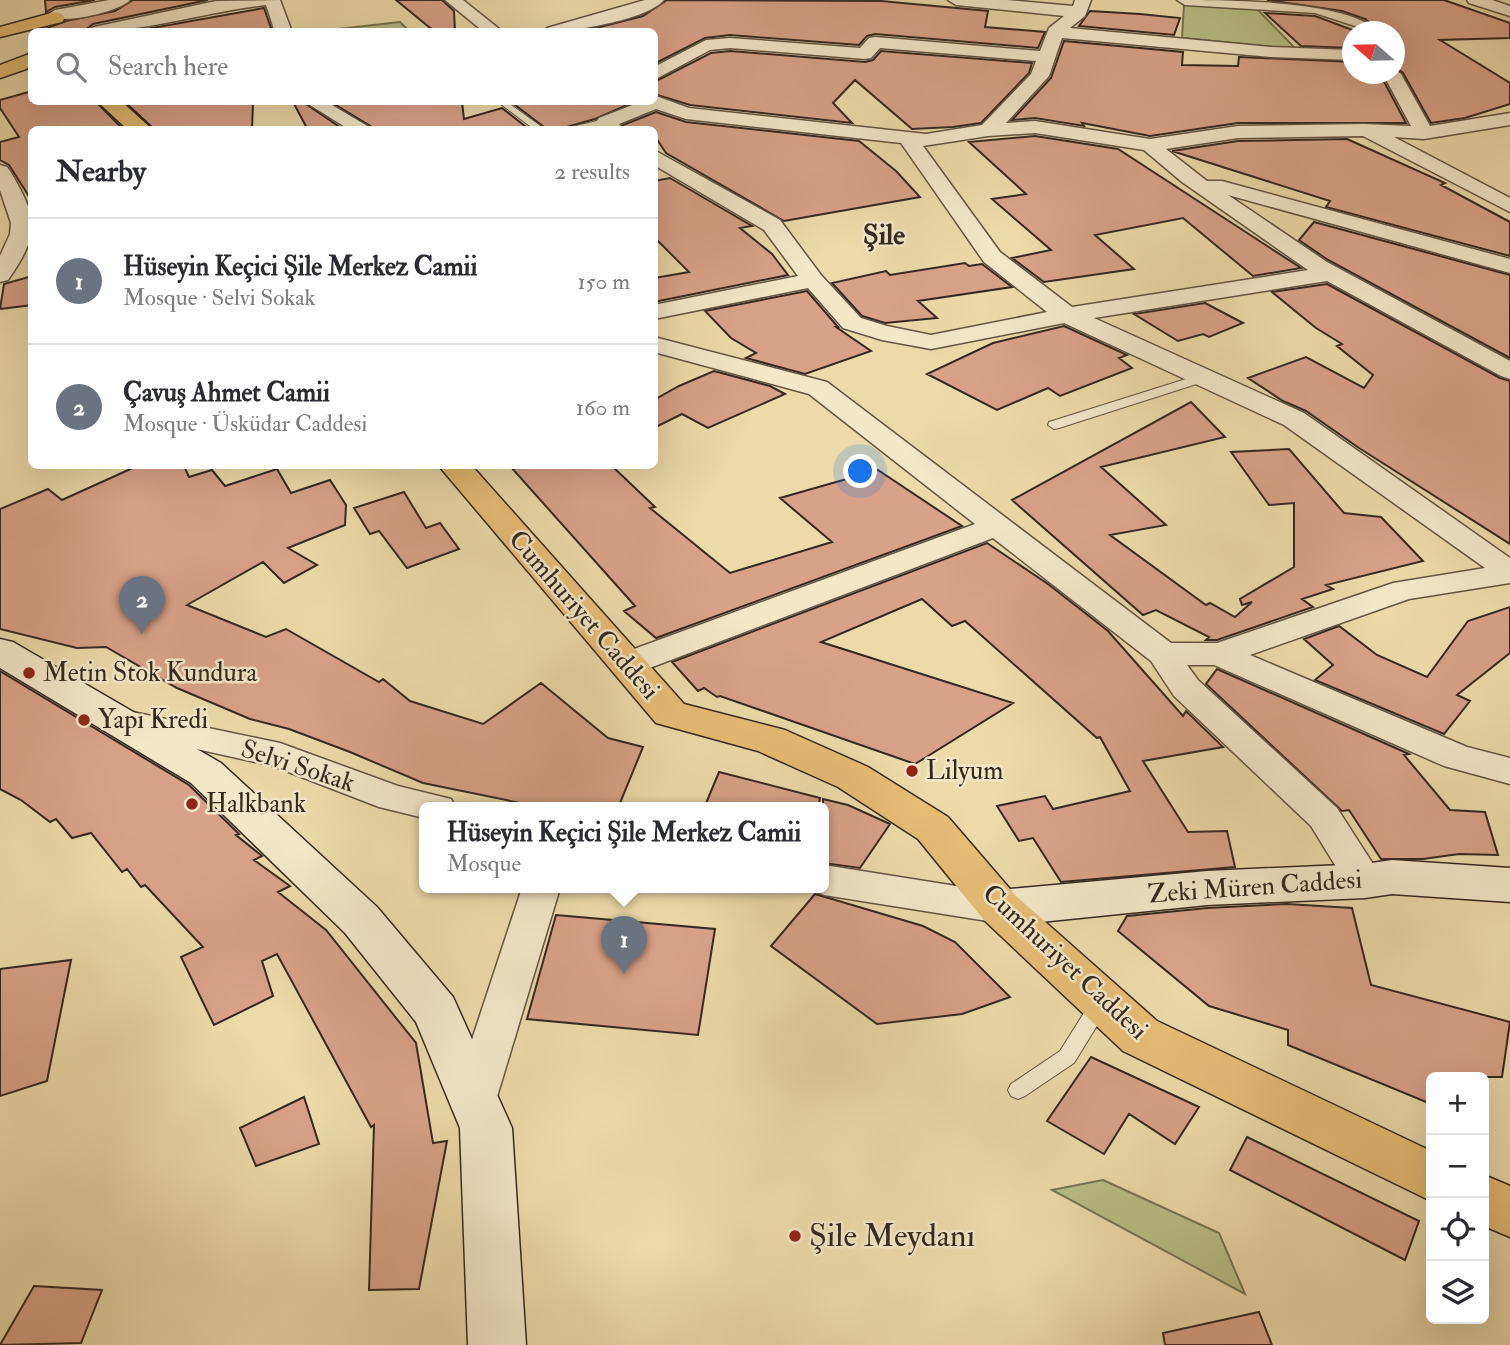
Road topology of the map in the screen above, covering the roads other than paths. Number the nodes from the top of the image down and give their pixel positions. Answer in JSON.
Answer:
{"nodes":[{"id":1,"x":122,"y":0,"type":"edge"},
{"id":2,"x":266,"y":0,"type":"edge"},
{"id":3,"x":272,"y":0,"type":"edge"},
{"id":4,"x":453,"y":0,"type":"edge"},
{"id":5,"x":656,"y":0,"type":"edge"},
{"id":6,"x":956,"y":0,"type":"edge"},
{"id":7,"x":1185,"y":0,"type":"edge"},
{"id":8,"x":1296,"y":0,"type":"edge"},
{"id":9,"x":1475,"y":0,"type":"edge"},
{"id":10,"x":1081,"y":6,"type":"edge"},
{"id":11,"x":1316,"y":8,"type":"junction"},
{"id":12,"x":1510,"y":11,"type":"edge"},
{"id":13,"x":50,"y":16,"type":"edge"},
{"id":14,"x":1358,"y":21,"type":"edge"},
{"id":15,"x":113,"y":28,"type":"edge"},
{"id":16,"x":282,"y":28,"type":"edge"},
{"id":17,"x":490,"y":28,"type":"edge"},
{"id":18,"x":568,"y":28,"type":"edge"},
{"id":19,"x":1,"y":32,"type":"edge"},
{"id":20,"x":1055,"y":32,"type":"junction"},
{"id":21,"x":28,"y":36,"type":"edge"},
{"id":22,"x":1342,"y":55,"type":"edge"},
{"id":23,"x":1047,"y":57,"type":"junction"},
{"id":24,"x":28,"y":62,"type":"edge"},
{"id":25,"x":0,"y":72,"type":"edge"},
{"id":26,"x":658,"y":73,"type":"edge"},
{"id":27,"x":0,"y":77,"type":"edge"},
{"id":28,"x":28,"y":79,"type":"edge"},
{"id":29,"x":1397,"y":84,"type":"edge"},
{"id":30,"x":658,"y":103,"type":"edge"},
{"id":31,"x":113,"y":105,"type":"edge"},
{"id":32,"x":319,"y":105,"type":"edge"},
{"id":33,"x":506,"y":105,"type":"edge"},
{"id":34,"x":650,"y":105,"type":"edge"},
{"id":35,"x":1510,"y":119,"type":"edge"},
{"id":36,"x":137,"y":126,"type":"edge"},
{"id":37,"x":358,"y":126,"type":"edge"},
{"id":38,"x":536,"y":126,"type":"edge"},
{"id":39,"x":611,"y":126,"type":"edge"},
{"id":40,"x":988,"y":130,"type":"junction"},
{"id":41,"x":1364,"y":130,"type":"junction"},
{"id":42,"x":1424,"y":133,"type":"junction"},
{"id":43,"x":907,"y":138,"type":"junction"},
{"id":44,"x":1150,"y":145,"type":"junction"},
{"id":45,"x":658,"y":158,"type":"edge"},
{"id":46,"x":0,"y":171,"type":"edge"},
{"id":47,"x":1189,"y":178,"type":"junction"},
{"id":48,"x":6,"y":193,"type":"edge"},
{"id":49,"x":1510,"y":206,"type":"edge"},
{"id":50,"x":1510,"y":265,"type":"edge"},
{"id":51,"x":1329,"y":273,"type":"junction"},
{"id":52,"x":0,"y":275,"type":"edge"},
{"id":53,"x":813,"y":279,"type":"junction"},
{"id":54,"x":658,"y":311,"type":"edge"},
{"id":55,"x":1067,"y":315,"type":"junction"},
{"id":56,"x":658,"y":345,"type":"edge"},
{"id":57,"x":1510,"y":371,"type":"edge"},
{"id":58,"x":1202,"y":378,"type":"junction"},
{"id":59,"x":1054,"y":425,"type":"dead end"},
{"id":60,"x":458,"y":469,"type":"edge"},
{"id":61,"x":997,"y":526,"type":"junction"},
{"id":62,"x":1510,"y":573,"type":"edge"},
{"id":63,"x":0,"y":651,"type":"edge"},
{"id":64,"x":1163,"y":654,"type":"junction"},
{"id":65,"x":1219,"y":654,"type":"junction"},
{"id":66,"x":627,"y":664,"type":"junction"},
{"id":67,"x":116,"y":720,"type":"junction"},
{"id":68,"x":1510,"y":771,"type":"edge"},
{"id":69,"x":419,"y":804,"type":"edge"},
{"id":70,"x":829,"y":881,"type":"edge"},
{"id":71,"x":1365,"y":881,"type":"junction"},
{"id":72,"x":1510,"y":885,"type":"edge"},
{"id":73,"x":539,"y":893,"type":"edge"},
{"id":74,"x":1000,"y":908,"type":"junction"},
{"id":75,"x":1102,"y":1001,"type":"junction"},
{"id":76,"x":1018,"y":1090,"type":"dead end"},
{"id":77,"x":474,"y":1100,"type":"junction"},
{"id":78,"x":1426,"y":1175,"type":"edge"},
{"id":79,"x":1489,"y":1202,"type":"edge"},
{"id":80,"x":1510,"y":1212,"type":"edge"},
{"id":81,"x":497,"y":1345,"type":"edge"}],
"edges":[{"from":1,"to":13,"type":"street"},
{"from":2,"to":15,"type":"street"},
{"from":3,"to":16,"type":"street"},
{"from":4,"to":17,"type":"street"},
{"from":5,"to":18,"type":"street"},
{"from":6,"to":10,"type":"street"},
{"from":7,"to":11,"type":"street"},
{"from":8,"to":11,"type":"street"},
{"from":9,"to":12,"type":"street"},
{"from":10,"to":20,"type":"street"},
{"from":11,"to":14,"type":"street"},
{"from":13,"to":19,"type":"main road"},
{"from":19,"to":21,"type":"main road"},
{"from":20,"to":22,"type":"street"},
{"from":20,"to":23,"type":"street"},
{"from":23,"to":26,"type":"street"},
{"from":23,"to":40,"type":"street"},
{"from":24,"to":25,"type":"main road"},
{"from":27,"to":28,"type":"main road"},
{"from":29,"to":42,"type":"street"},
{"from":30,"to":43,"type":"street"},
{"from":31,"to":36,"type":"main road"},
{"from":32,"to":37,"type":"street"},
{"from":33,"to":38,"type":"lane"},
{"from":34,"to":39,"type":"street"},
{"from":35,"to":42,"type":"street"},
{"from":40,"to":43,"type":"street"},
{"from":40,"to":44,"type":"street"},
{"from":41,"to":42,"type":"street"},
{"from":41,"to":44,"type":"street"},
{"from":41,"to":49,"type":"street"},
{"from":43,"to":55,"type":"street"},
{"from":44,"to":47,"type":"street"},
{"from":45,"to":53,"type":"street"},
{"from":46,"to":48,"type":"street"},
{"from":47,"to":50,"type":"street"},
{"from":47,"to":51,"type":"street"},
{"from":48,"to":52,"type":"street"},
{"from":51,"to":55,"type":"street"},
{"from":51,"to":57,"type":"street"},
{"from":53,"to":54,"type":"street"},
{"from":53,"to":55,"type":"street"},
{"from":55,"to":58,"type":"street"},
{"from":56,"to":61,"type":"street"},
{"from":58,"to":59,"type":"lane"},
{"from":58,"to":62,"type":"street"},
{"from":60,"to":66,"type":"main road","name":"Cumhuriyet Caddesi"},
{"from":61,"to":64,"type":"street"},
{"from":61,"to":66,"type":"street"},
{"from":62,"to":65,"type":"street"},
{"from":63,"to":67,"type":"main road"},
{"from":64,"to":65,"type":"street"},
{"from":64,"to":71,"type":"street"},
{"from":65,"to":68,"type":"street"},
{"from":66,"to":74,"type":"main road","name":"Cumhuriyet Caddesi"},
{"from":67,"to":69,"type":"street","name":"Selvi Sokak"},
{"from":67,"to":77,"type":"main road"},
{"from":70,"to":74,"type":"street"},
{"from":71,"to":72,"type":"main road","name":"Zeki Müren Caddesi"},
{"from":71,"to":74,"type":"main road","name":"Zeki Müren Caddesi"},
{"from":73,"to":77,"type":"street"},
{"from":74,"to":75,"type":"main road","name":"Cumhuriyet Caddesi"},
{"from":75,"to":76,"type":"lane"},
{"from":75,"to":78,"type":"main road","name":"Cumhuriyet Caddesi"},
{"from":77,"to":81,"type":"main road"},
{"from":79,"to":80,"type":"main road"}]}
